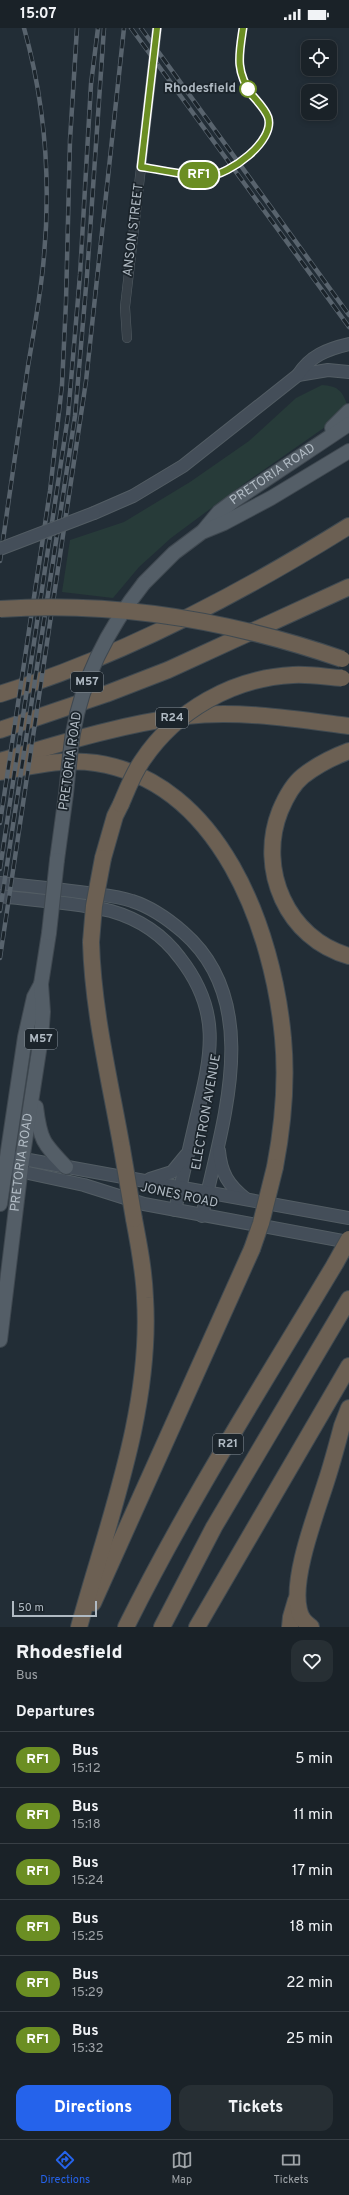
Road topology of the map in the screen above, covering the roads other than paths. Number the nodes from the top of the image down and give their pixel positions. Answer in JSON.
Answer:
{"nodes":[{"id":1,"x":157,"y":28,"type":"edge"},
{"id":2,"x":127,"y":338,"type":"dead end"},
{"id":3,"x":349,"y":344,"type":"edge"},
{"id":4,"x":349,"y":372,"type":"edge"},
{"id":5,"x":298,"y":375,"type":"junction"},
{"id":6,"x":349,"y":411,"type":"edge"},
{"id":7,"x":349,"y":424,"type":"edge"},
{"id":8,"x":308,"y":450,"type":"junction"},
{"id":9,"x":349,"y":451,"type":"edge"},
{"id":10,"x":349,"y":526,"type":"edge"},
{"id":11,"x":202,"y":532,"type":"junction"},
{"id":12,"x":0,"y":549,"type":"edge"},
{"id":13,"x":349,"y":586,"type":"edge"},
{"id":14,"x":0,"y":609,"type":"edge"},
{"id":15,"x":346,"y":661,"type":"edge"},
{"id":16,"x":346,"y":679,"type":"edge"},
{"id":17,"x":0,"y":694,"type":"edge"},
{"id":18,"x":349,"y":726,"type":"edge"},
{"id":19,"x":0,"y":730,"type":"edge"},
{"id":20,"x":349,"y":751,"type":"edge"},
{"id":21,"x":0,"y":761,"type":"edge"},
{"id":22,"x":0,"y":772,"type":"edge"},
{"id":23,"x":0,"y":883,"type":"edge"},
{"id":24,"x":0,"y":896,"type":"edge"},
{"id":25,"x":349,"y":956,"type":"edge"},
{"id":26,"x":41,"y":984,"type":"junction"},
{"id":27,"x":34,"y":1093,"type":"junction"},
{"id":28,"x":219,"y":1140,"type":"junction"},
{"id":29,"x":188,"y":1153,"type":"junction"},
{"id":30,"x":6,"y":1162,"type":"junction"},
{"id":31,"x":22,"y":1166,"type":"junction"},
{"id":32,"x":66,"y":1167,"type":"junction"},
{"id":33,"x":143,"y":1180,"type":"junction"},
{"id":34,"x":180,"y":1186,"type":"junction"},
{"id":35,"x":207,"y":1192,"type":"junction"},
{"id":36,"x":247,"y":1200,"type":"junction"},
{"id":37,"x":0,"y":1204,"type":"edge"},
{"id":38,"x":175,"y":1210,"type":"junction"},
{"id":39,"x":202,"y":1216,"type":"junction"},
{"id":40,"x":349,"y":1218,"type":"edge"},
{"id":41,"x":349,"y":1239,"type":"edge"},
{"id":42,"x":349,"y":1242,"type":"edge"},
{"id":43,"x":349,"y":1299,"type":"edge"},
{"id":44,"x":0,"y":1340,"type":"edge"},
{"id":45,"x":349,"y":1366,"type":"edge"},
{"id":46,"x":349,"y":1408,"type":"edge"},
{"id":47,"x":297,"y":1596,"type":"junction"},
{"id":48,"x":80,"y":1627,"type":"edge"},
{"id":49,"x":126,"y":1627,"type":"edge"},
{"id":50,"x":162,"y":1627,"type":"edge"},
{"id":51,"x":197,"y":1627,"type":"edge"},
{"id":52,"x":290,"y":1627,"type":"edge"},
{"id":53,"x":311,"y":1627,"type":"edge"}],
"edges":[{"from":1,"to":2,"type":"street","name":"ANSON STREET"},
{"from":3,"to":5,"type":"main road"},
{"from":4,"to":5,"type":"main road"},
{"from":5,"to":12,"type":"main road","bridge":true},
{"from":6,"to":8,"type":"main road"},
{"from":7,"to":8,"type":"main road","name":"PRETORIA ROAD","number":"M57"},
{"from":8,"to":11,"type":"main road","name":"PRETORIA ROAD","number":"M57"},
{"from":9,"to":11,"type":"main road","name":"PRETORIA ROAD","number":"M57"},
{"from":10,"to":17,"type":"highway"},
{"from":11,"to":26,"type":"main road","name":"PRETORIA ROAD","number":"M57","bridge":true},
{"from":13,"to":19,"type":"highway"},
{"from":14,"to":15,"type":"highway","bridge":true},
{"from":16,"to":48,"type":"highway","bridge":true},
{"from":18,"to":21,"type":"highway","number":"R24"},
{"from":20,"to":25,"type":"highway"},
{"from":22,"to":48,"type":"highway","bridge":true},
{"from":23,"to":28,"type":"main road","name":"ELECTRON AVENUE"},
{"from":24,"to":29,"type":"main road","name":"ELECTRON AVENUE"},
{"from":26,"to":27,"type":"main road","name":"PRETORIA ROAD","number":"M57"},
{"from":26,"to":30,"type":"main road","name":"PRETORIA ROAD","number":"M57"},
{"from":27,"to":31,"type":"main road","name":"PRETORIA ROAD","number":"M57"},
{"from":27,"to":32,"type":"main road"},
{"from":28,"to":35,"type":"main road","name":"ELECTRON AVENUE"},
{"from":28,"to":36,"type":"main road"},
{"from":29,"to":33,"type":"main road"},
{"from":29,"to":34,"type":"main road","name":"ELECTRON AVENUE"},
{"from":30,"to":31,"type":"main road","name":"JONES ROAD"},
{"from":30,"to":37,"type":"main road","name":"PRETORIA ROAD","number":"M57"},
{"from":31,"to":32,"type":"main road","name":"JONES ROAD"},
{"from":31,"to":38,"type":"main road","name":"JONES ROAD"},
{"from":31,"to":44,"type":"main road","name":"PRETORIA ROAD","number":"M57"},
{"from":32,"to":33,"type":"main road","name":"JONES ROAD"},
{"from":33,"to":34,"type":"main road","name":"JONES ROAD"},
{"from":34,"to":35,"type":"main road","name":"JONES ROAD"},
{"from":34,"to":38,"type":"main road","name":"ELECTRON AVENUE"},
{"from":35,"to":36,"type":"main road","name":"JONES ROAD"},
{"from":35,"to":39,"type":"main road","name":"ELECTRON AVENUE"},
{"from":36,"to":40,"type":"main road","name":"JONES ROAD"},
{"from":38,"to":39,"type":"main road","name":"JONES ROAD"},
{"from":39,"to":42,"type":"main road","name":"JONES ROAD"},
{"from":41,"to":49,"type":"highway","number":"R21","bridge":true},
{"from":43,"to":50,"type":"highway","number":"R21"},
{"from":45,"to":51,"type":"highway"},
{"from":46,"to":47,"type":"highway"},
{"from":47,"to":52,"type":"highway"},
{"from":47,"to":53,"type":"highway"}]}
